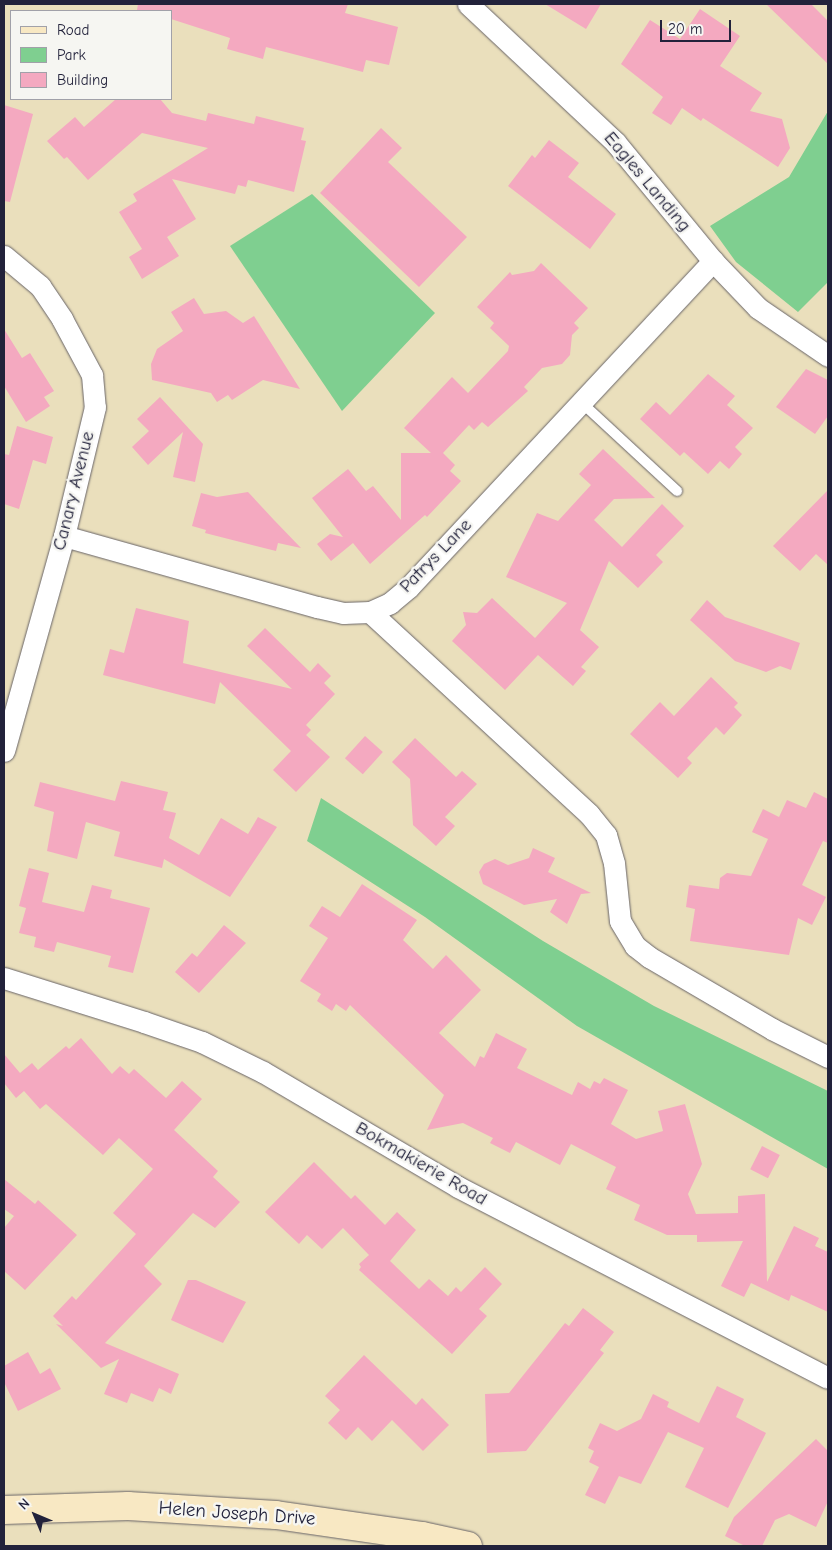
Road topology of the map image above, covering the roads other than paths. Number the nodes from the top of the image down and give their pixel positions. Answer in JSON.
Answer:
{"nodes":[{"id":1,"x":468,"y":4,"type":"edge"},
{"id":2,"x":4,"y":256,"type":"edge"},
{"id":3,"x":713,"y":261,"type":"junction"},
{"id":4,"x":828,"y":356,"type":"edge"},
{"id":5,"x":580,"y":401,"type":"junction"},
{"id":6,"x":677,"y":491,"type":"dead end"},
{"id":7,"x":64,"y":536,"type":"junction"},
{"id":8,"x":370,"y":612,"type":"junction"},
{"id":9,"x":9,"y":714,"type":"edge"},
{"id":10,"x":4,"y":751,"type":"edge"},
{"id":11,"x":4,"y":978,"type":"edge"},
{"id":12,"x":828,"y":1057,"type":"edge"},
{"id":13,"x":828,"y":1378,"type":"edge"},
{"id":14,"x":4,"y":1510,"type":"edge"},
{"id":15,"x":468,"y":1546,"type":"edge"}],
"edges":[{"from":1,"to":3,"type":"street","name":"Eagles Landing"},
{"from":2,"to":7,"type":"street","name":"Canary Avenue"},
{"from":3,"to":4,"type":"street","name":"Eagles Landing"},
{"from":3,"to":5,"type":"street","name":"Patrys Lane"},
{"from":5,"to":6,"type":"lane"},
{"from":5,"to":8,"type":"street","name":"Patrys Lane"},
{"from":7,"to":8,"type":"street","name":"Patrys Lane"},
{"from":7,"to":9,"type":"street","name":"Canary Avenue"},
{"from":8,"to":12,"type":"street"},
{"from":9,"to":10,"type":"street","name":"Canary Avenue"},
{"from":11,"to":13,"type":"street","name":"Bokmakierie Road"},
{"from":14,"to":15,"type":"street","name":"Helen Joseph Drive"}]}
